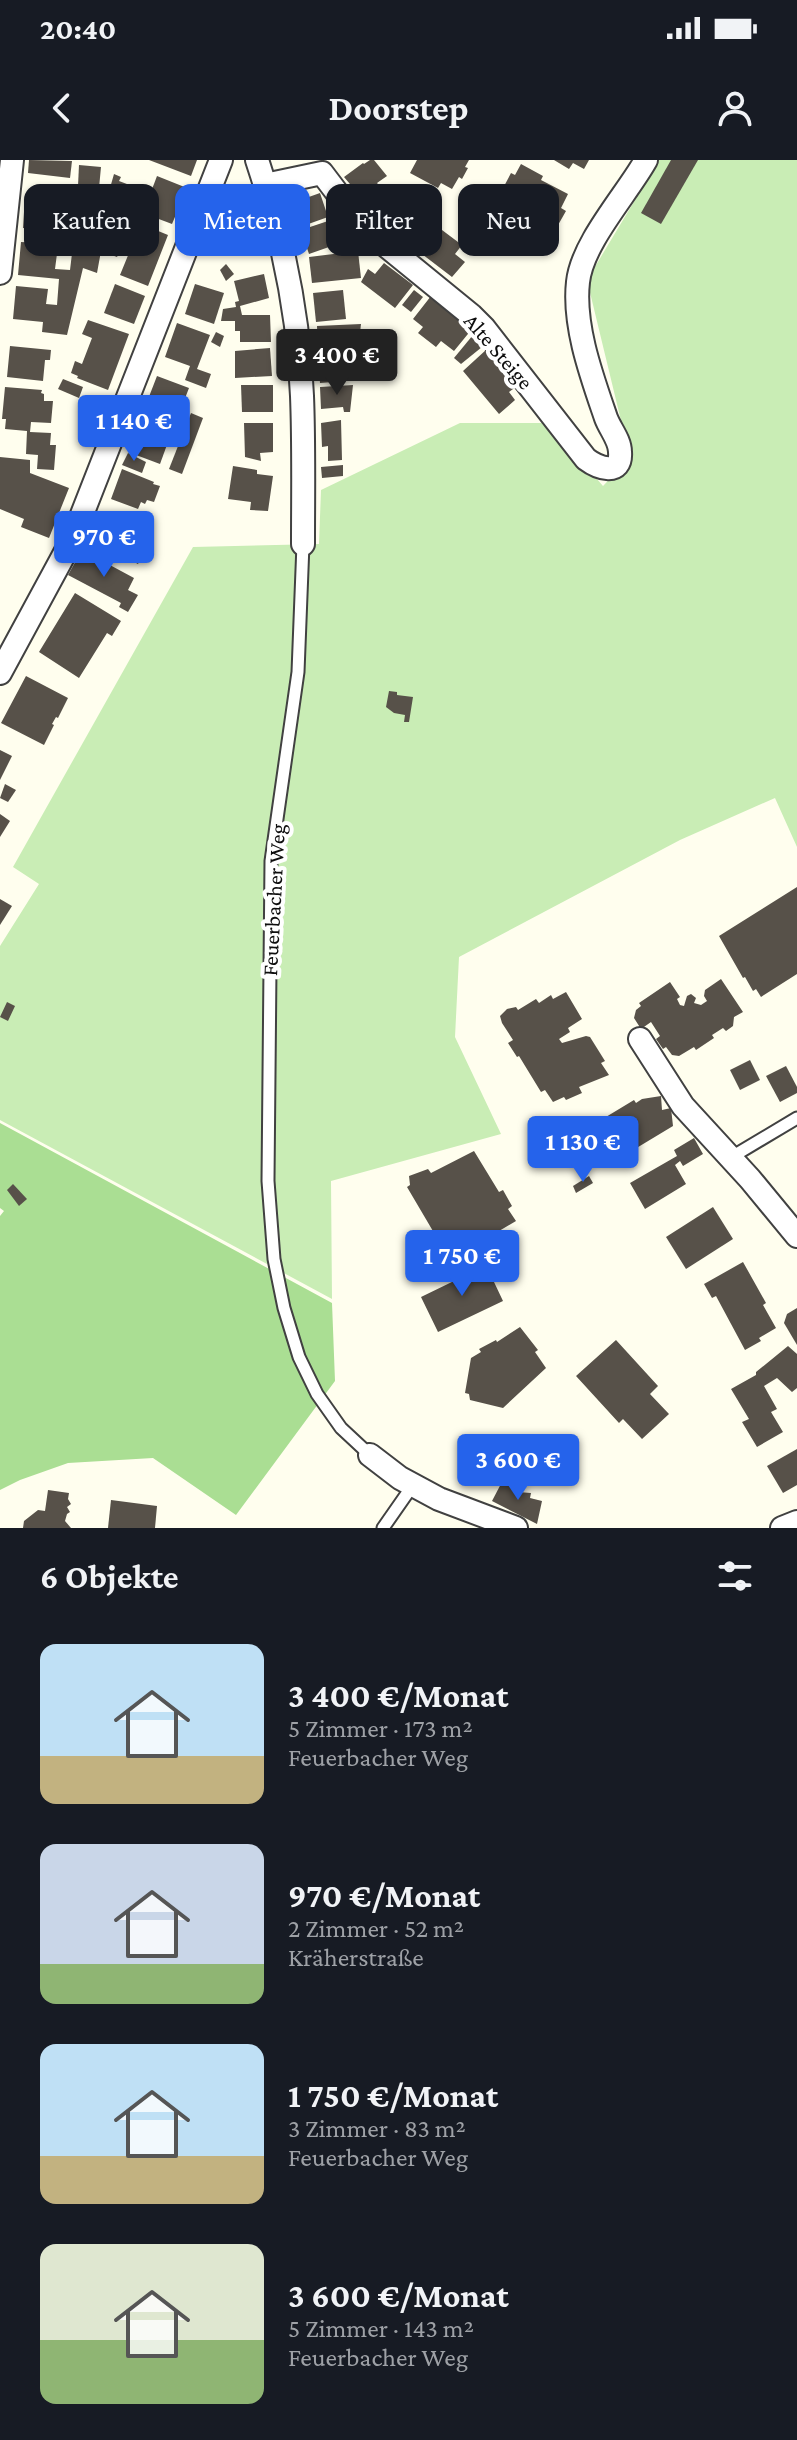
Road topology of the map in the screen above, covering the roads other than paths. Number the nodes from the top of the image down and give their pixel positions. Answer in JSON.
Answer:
{"nodes":[{"id":1,"x":12,"y":160,"type":"edge"},
{"id":2,"x":221,"y":160,"type":"edge"},
{"id":3,"x":257,"y":160,"type":"edge"},
{"id":4,"x":646,"y":160,"type":"edge"},
{"id":5,"x":265,"y":184,"type":"edge"},
{"id":6,"x":270,"y":184,"type":"edge"},
{"id":7,"x":283,"y":256,"type":"edge"},
{"id":8,"x":0,"y":273,"type":"edge"},
{"id":9,"x":303,"y":544,"type":"joint"},
{"id":10,"x":0,"y":673,"type":"edge"},
{"id":11,"x":640,"y":1039,"type":"dead end"},
{"id":12,"x":797,"y":1118,"type":"edge"},
{"id":13,"x":730,"y":1158,"type":"junction"},
{"id":14,"x":797,"y":1236,"type":"edge"},
{"id":15,"x":370,"y":1455,"type":"joint"},
{"id":16,"x":413,"y":1485,"type":"junction"},
{"id":17,"x":797,"y":1522,"type":"edge"},
{"id":18,"x":383,"y":1528,"type":"edge"},
{"id":19,"x":516,"y":1528,"type":"edge"},
{"id":20,"x":782,"y":1528,"type":"edge"}],
"edges":[{"from":1,"to":8,"type":"street"},
{"from":2,"to":10,"type":"street"},
{"from":3,"to":5,"type":"street","name":"Feuerbacher Weg"},
{"from":4,"to":6,"type":"street","name":"Alte Steige"},
{"from":7,"to":9,"type":"street","name":"Feuerbacher Weg"},
{"from":9,"to":15,"type":"lane","name":"Feuerbacher Weg"},
{"from":11,"to":13,"type":"street"},
{"from":12,"to":13,"type":"lane"},
{"from":13,"to":14,"type":"street"},
{"from":15,"to":16,"type":"street","name":"Feuerbacher Weg"},
{"from":16,"to":18,"type":"lane"},
{"from":16,"to":19,"type":"street","name":"Feuerbacher Weg"},
{"from":17,"to":20,"type":"street"}]}
